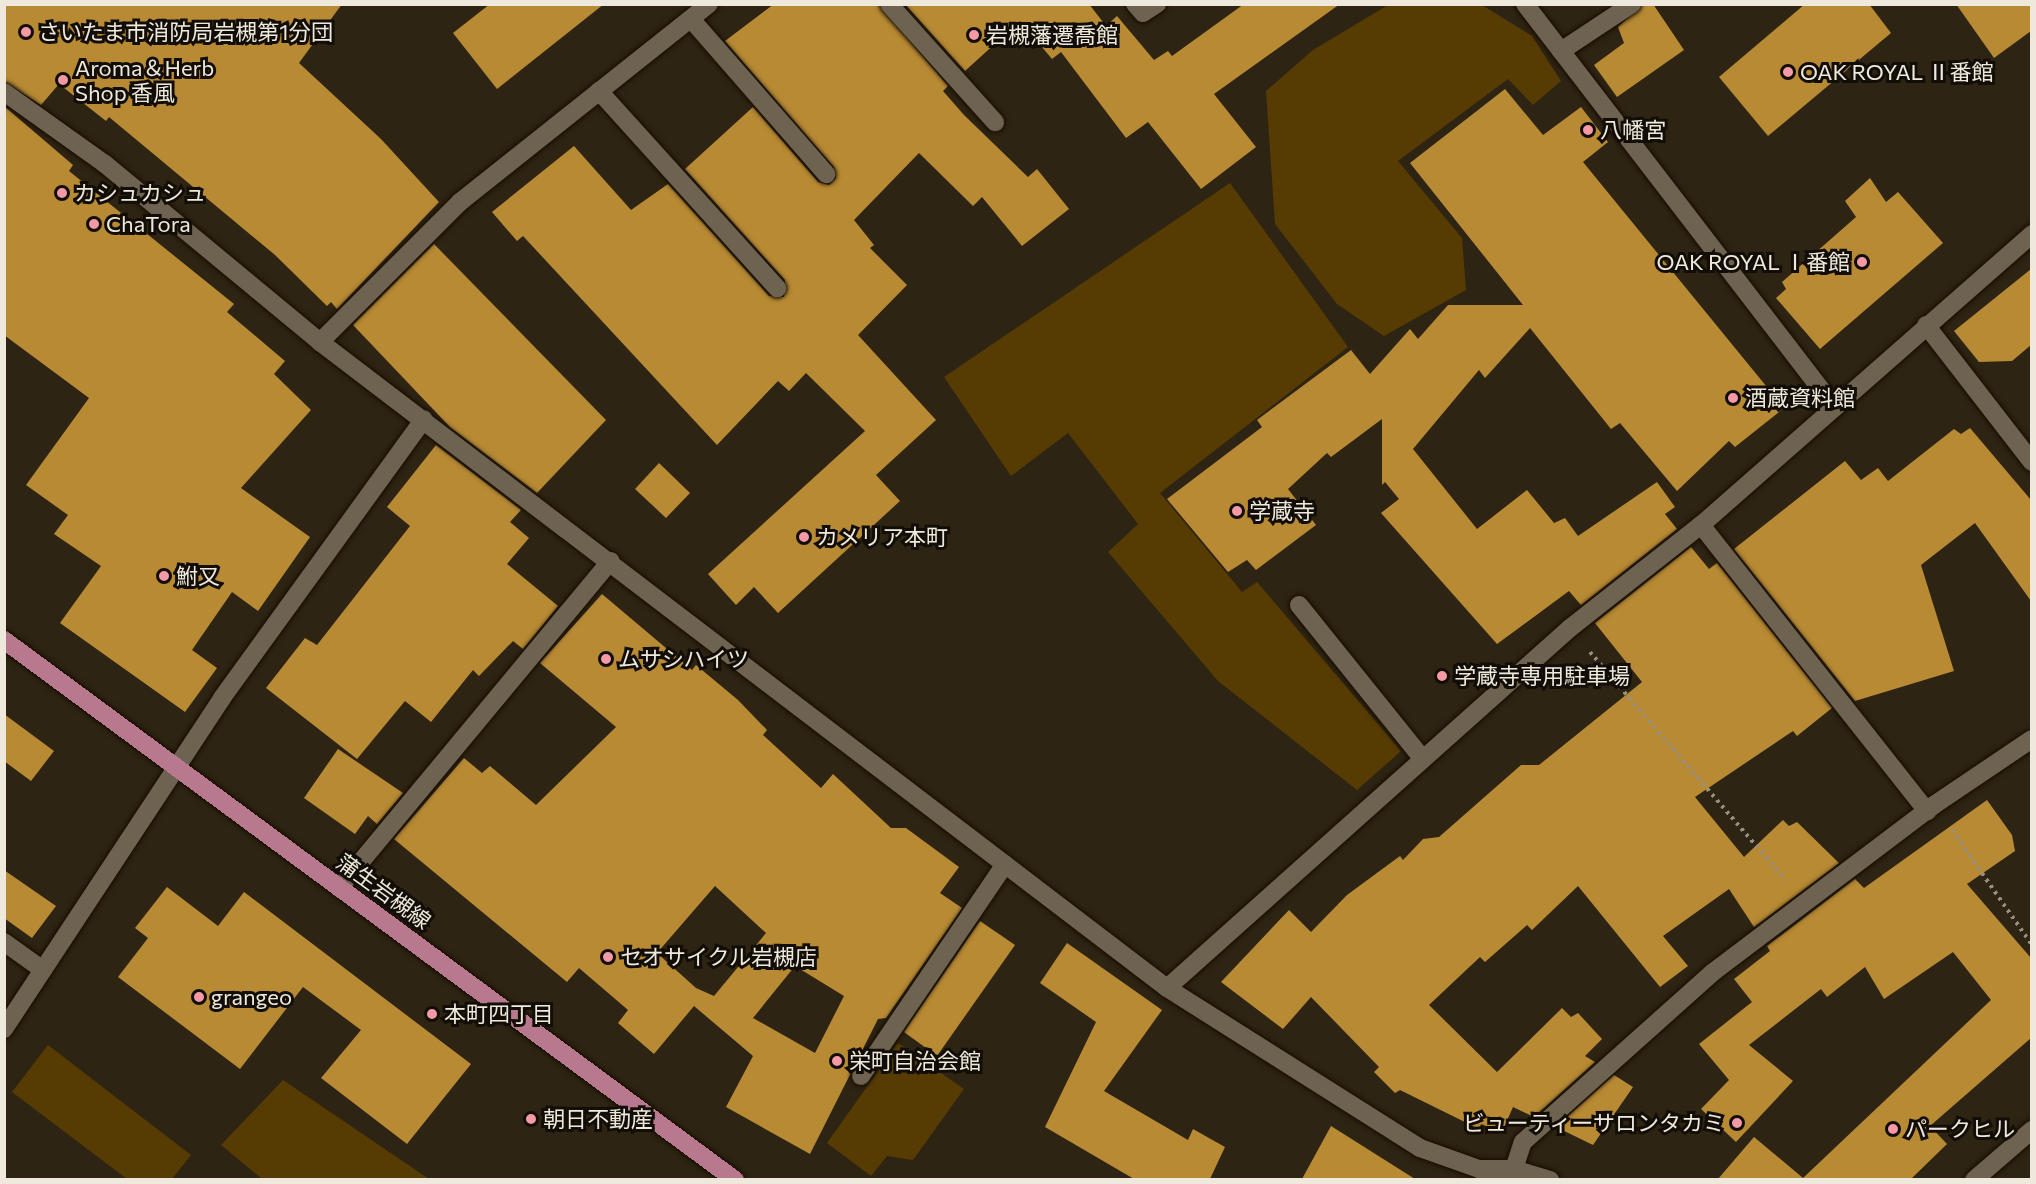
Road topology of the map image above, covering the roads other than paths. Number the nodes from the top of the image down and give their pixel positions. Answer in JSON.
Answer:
{"nodes":[{"id":1,"x":709,"y":4,"type":"edge"},
{"id":2,"x":889,"y":4,"type":"edge"},
{"id":3,"x":1135,"y":4,"type":"edge"},
{"id":4,"x":1157,"y":4,"type":"edge"},
{"id":5,"x":1525,"y":4,"type":"edge"},
{"id":6,"x":1632,"y":4,"type":"edge"},
{"id":7,"x":691,"y":19,"type":"junction"},
{"id":8,"x":1561,"y":51,"type":"junction"},
{"id":9,"x":599,"y":91,"type":"junction"},
{"id":10,"x":4,"y":92,"type":"edge"},
{"id":11,"x":995,"y":122,"type":"dead end"},
{"id":12,"x":826,"y":174,"type":"dead end"},
{"id":13,"x":2031,"y":234,"type":"edge"},
{"id":14,"x":777,"y":288,"type":"dead end"},
{"id":15,"x":1926,"y":325,"type":"junction"},
{"id":16,"x":320,"y":342,"type":"junction"},
{"id":17,"x":1833,"y":405,"type":"junction"},
{"id":18,"x":424,"y":419,"type":"junction"},
{"id":19,"x":2031,"y":462,"type":"edge"},
{"id":20,"x":1701,"y":525,"type":"junction"},
{"id":21,"x":610,"y":561,"type":"junction"},
{"id":22,"x":1299,"y":605,"type":"dead end"},
{"id":23,"x":4,"y":640,"type":"edge"},
{"id":24,"x":2030,"y":742,"type":"edge"},
{"id":25,"x":1422,"y":758,"type":"junction"},
{"id":26,"x":177,"y":768,"type":"junction"},
{"id":27,"x":1931,"y":808,"type":"junction"},
{"id":28,"x":1005,"y":864,"type":"junction"},
{"id":29,"x":339,"y":888,"type":"junction"},
{"id":30,"x":4,"y":942,"type":"edge"},
{"id":31,"x":43,"y":970,"type":"junction"},
{"id":32,"x":1167,"y":988,"type":"junction"},
{"id":33,"x":4,"y":1029,"type":"edge"},
{"id":34,"x":861,"y":1076,"type":"dead end"},
{"id":35,"x":2031,"y":1130,"type":"edge"},
{"id":36,"x":1514,"y":1169,"type":"junction"},
{"id":37,"x":1477,"y":1174,"type":"edge"},
{"id":38,"x":735,"y":1179,"type":"edge"},
{"id":39,"x":1550,"y":1179,"type":"edge"},
{"id":40,"x":1974,"y":1179,"type":"edge"}],
"edges":[{"from":1,"to":7,"type":"street"},
{"from":2,"to":11,"type":"street"},
{"from":3,"to":4,"type":"street"},
{"from":5,"to":8,"type":"street"},
{"from":6,"to":8,"type":"street"},
{"from":7,"to":9,"type":"street"},
{"from":7,"to":12,"type":"street"},
{"from":8,"to":17,"type":"street"},
{"from":9,"to":14,"type":"street"},
{"from":9,"to":16,"type":"street"},
{"from":10,"to":16,"type":"street"},
{"from":13,"to":15,"type":"street"},
{"from":15,"to":17,"type":"street"},
{"from":15,"to":19,"type":"street"},
{"from":16,"to":18,"type":"street"},
{"from":17,"to":20,"type":"street"},
{"from":18,"to":21,"type":"street"},
{"from":18,"to":26,"type":"street"},
{"from":20,"to":25,"type":"street"},
{"from":20,"to":27,"type":"street"},
{"from":21,"to":28,"type":"street"},
{"from":21,"to":29,"type":"street"},
{"from":22,"to":25,"type":"street"},
{"from":23,"to":26,"type":"main road","name":"蒲生岩槻線"},
{"from":24,"to":27,"type":"street"},
{"from":25,"to":32,"type":"street"},
{"from":26,"to":29,"type":"main road","name":"蒲生岩槻線"},
{"from":26,"to":31,"type":"street"},
{"from":27,"to":36,"type":"street"},
{"from":28,"to":32,"type":"street"},
{"from":28,"to":34,"type":"street"},
{"from":29,"to":38,"type":"main road","name":"蒲生岩槻線"},
{"from":30,"to":31,"type":"street"},
{"from":31,"to":33,"type":"street"},
{"from":32,"to":37,"type":"street"},
{"from":35,"to":40,"type":"street"},
{"from":36,"to":37,"type":"street"},
{"from":36,"to":39,"type":"street"}]}
